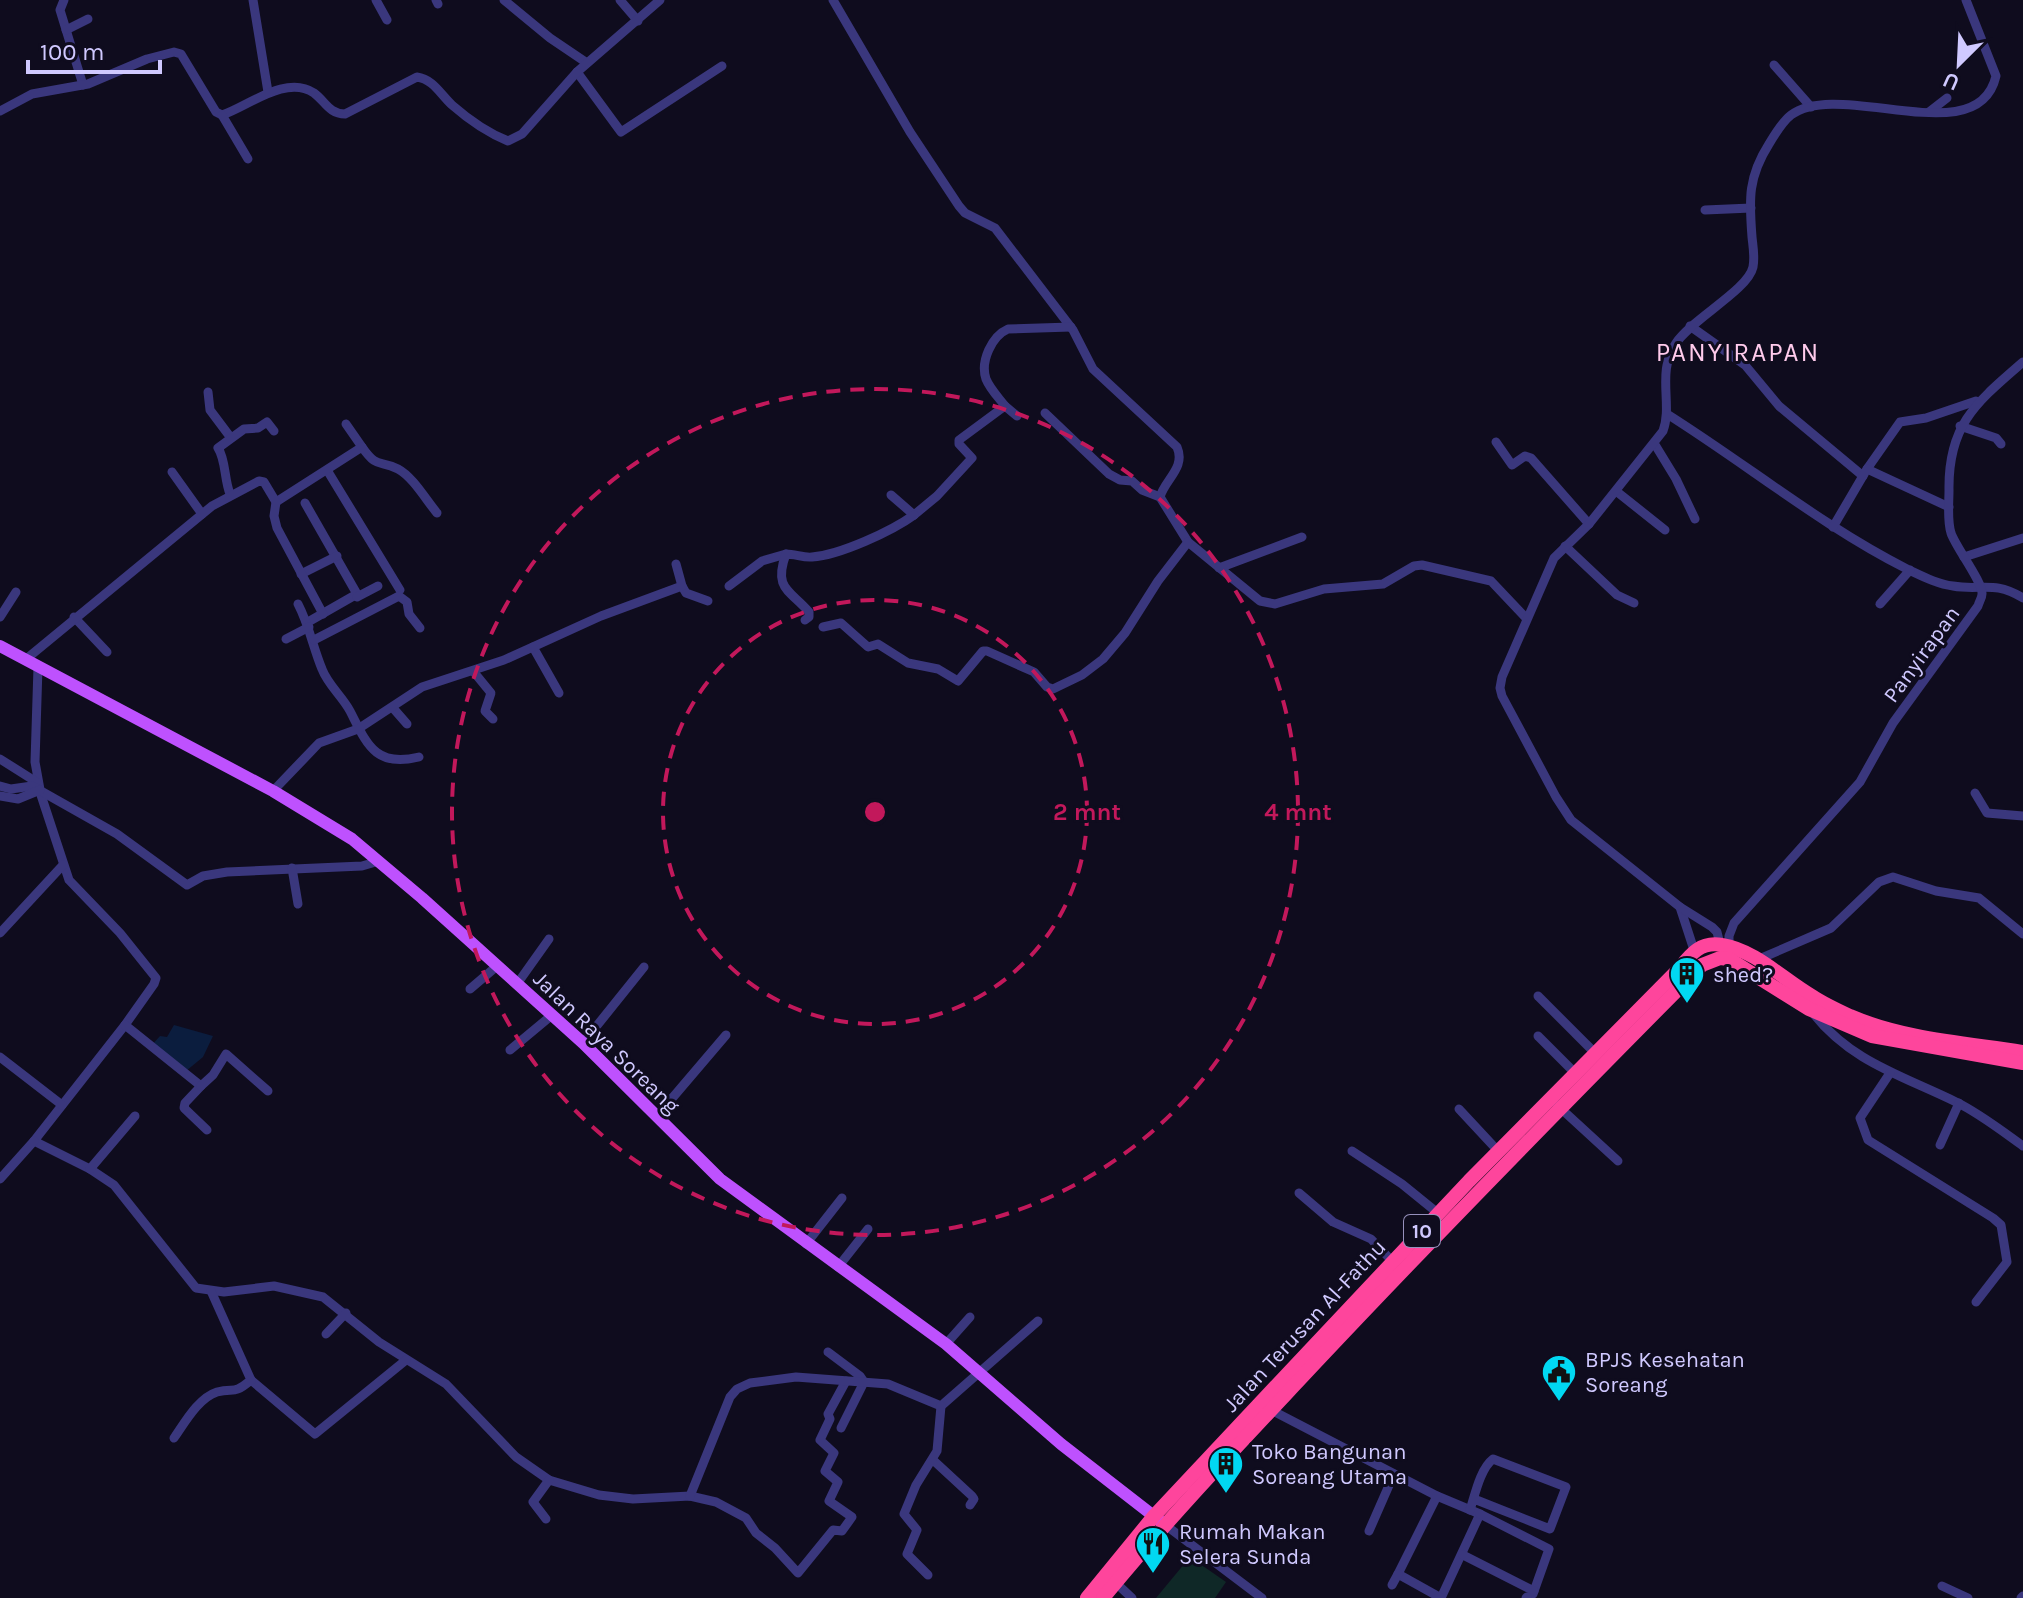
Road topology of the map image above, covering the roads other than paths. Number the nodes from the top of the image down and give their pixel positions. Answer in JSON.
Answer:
{"nodes":[{"id":1,"x":64,"y":0,"type":"edge"},
{"id":2,"x":253,"y":0,"type":"edge"},
{"id":3,"x":376,"y":0,"type":"edge"},
{"id":4,"x":504,"y":0,"type":"edge"},
{"id":5,"x":620,"y":0,"type":"edge"},
{"id":6,"x":660,"y":0,"type":"edge"},
{"id":7,"x":833,"y":0,"type":"edge"},
{"id":8,"x":1966,"y":0,"type":"edge"},
{"id":9,"x":88,"y":19,"type":"dead end"},
{"id":10,"x":387,"y":20,"type":"dead end"},
{"id":11,"x":638,"y":21,"type":"junction"},
{"id":12,"x":66,"y":30,"type":"junction"},
{"id":13,"x":587,"y":63,"type":"junction"},
{"id":14,"x":1774,"y":65,"type":"dead end"},
{"id":15,"x":722,"y":66,"type":"dead end"},
{"id":16,"x":577,"y":72,"type":"junction"},
{"id":17,"x":83,"y":85,"type":"junction"},
{"id":18,"x":268,"y":92,"type":"junction"},
{"id":19,"x":1947,"y":98,"type":"dead end"},
{"id":20,"x":1811,"y":107,"type":"junction"},
{"id":21,"x":0,"y":111,"type":"edge"},
{"id":22,"x":1929,"y":112,"type":"junction"},
{"id":23,"x":222,"y":115,"type":"junction"},
{"id":24,"x":248,"y":159,"type":"dead end"},
{"id":25,"x":1751,"y":208,"type":"junction"},
{"id":26,"x":1705,"y":210,"type":"dead end"},
{"id":27,"x":1690,"y":326,"type":"junction"},
{"id":28,"x":1071,"y":327,"type":"junction"},
{"id":29,"x":2023,"y":362,"type":"edge"},
{"id":30,"x":208,"y":392,"type":"dead end"},
{"id":31,"x":1980,"y":400,"type":"junction"},
{"id":32,"x":1005,"y":406,"type":"junction"},
{"id":33,"x":1045,"y":413,"type":"dead end"},
{"id":34,"x":1667,"y":414,"type":"junction"},
{"id":35,"x":1017,"y":416,"type":"dead end"},
{"id":36,"x":346,"y":424,"type":"dead end"},
{"id":37,"x":1960,"y":426,"type":"junction"},
{"id":38,"x":274,"y":431,"type":"dead end"},
{"id":39,"x":231,"y":438,"type":"junction"},
{"id":40,"x":1496,"y":442,"type":"dead end"},
{"id":41,"x":1654,"y":443,"type":"junction"},
{"id":42,"x":2001,"y":444,"type":"dead end"},
{"id":43,"x":362,"y":447,"type":"junction"},
{"id":44,"x":327,"y":470,"type":"junction"},
{"id":45,"x":172,"y":472,"type":"dead end"},
{"id":46,"x":1865,"y":472,"type":"junction"},
{"id":47,"x":1616,"y":491,"type":"junction"},
{"id":48,"x":230,"y":494,"type":"junction"},
{"id":49,"x":891,"y":495,"type":"dead end"},
{"id":50,"x":1160,"y":497,"type":"junction"},
{"id":51,"x":276,"y":502,"type":"junction"},
{"id":52,"x":305,"y":503,"type":"dead end"},
{"id":53,"x":1949,"y":507,"type":"junction"},
{"id":54,"x":437,"y":513,"type":"dead end"},
{"id":55,"x":202,"y":514,"type":"junction"},
{"id":56,"x":914,"y":515,"type":"junction"},
{"id":57,"x":1695,"y":519,"type":"dead end"},
{"id":58,"x":1589,"y":524,"type":"junction"},
{"id":59,"x":1833,"y":527,"type":"junction"},
{"id":60,"x":1665,"y":530,"type":"dead end"},
{"id":61,"x":1302,"y":537,"type":"dead end"},
{"id":62,"x":2023,"y":538,"type":"edge"},
{"id":63,"x":1188,"y":542,"type":"junction"},
{"id":64,"x":1565,"y":546,"type":"junction"},
{"id":65,"x":786,"y":554,"type":"junction"},
{"id":66,"x":337,"y":556,"type":"junction"},
{"id":67,"x":1964,"y":557,"type":"junction"},
{"id":68,"x":676,"y":564,"type":"dead end"},
{"id":69,"x":1219,"y":568,"type":"junction"},
{"id":70,"x":1910,"y":570,"type":"junction"},
{"id":71,"x":301,"y":574,"type":"junction"},
{"id":72,"x":1980,"y":585,"type":"junction"},
{"id":73,"x":378,"y":586,"type":"dead end"},
{"id":74,"x":682,"y":586,"type":"junction"},
{"id":75,"x":729,"y":586,"type":"dead end"},
{"id":76,"x":400,"y":590,"type":"dead end"},
{"id":77,"x":16,"y":592,"type":"dead end"},
{"id":78,"x":357,"y":597,"type":"junction"},
{"id":79,"x":2023,"y":598,"type":"edge"},
{"id":80,"x":708,"y":601,"type":"dead end"},
{"id":81,"x":1634,"y":603,"type":"dead end"},
{"id":82,"x":298,"y":604,"type":"dead end"},
{"id":83,"x":1880,"y":604,"type":"dead end"},
{"id":84,"x":323,"y":614,"type":"junction"},
{"id":85,"x":0,"y":617,"type":"edge"},
{"id":86,"x":74,"y":617,"type":"junction"},
{"id":87,"x":1526,"y":618,"type":"junction"},
{"id":88,"x":805,"y":620,"type":"dead end"},
{"id":89,"x":309,"y":624,"type":"junction"},
{"id":90,"x":823,"y":627,"type":"dead end"},
{"id":91,"x":420,"y":628,"type":"dead end"},
{"id":92,"x":286,"y":639,"type":"dead end"},
{"id":93,"x":314,"y":640,"type":"junction"},
{"id":94,"x":0,"y":646,"type":"edge"},
{"id":95,"x":533,"y":647,"type":"junction"},
{"id":96,"x":107,"y":652,"type":"dead end"},
{"id":97,"x":25,"y":660,"type":"junction"},
{"id":98,"x":38,"y":667,"type":"junction"},
{"id":99,"x":473,"y":671,"type":"junction"},
{"id":100,"x":559,"y":693,"type":"dead end"},
{"id":101,"x":393,"y":708,"type":"junction"},
{"id":102,"x":493,"y":719,"type":"dead end"},
{"id":103,"x":407,"y":724,"type":"dead end"},
{"id":104,"x":358,"y":729,"type":"junction"},
{"id":105,"x":419,"y":757,"type":"dead end"},
{"id":106,"x":0,"y":759,"type":"edge"},
{"id":107,"x":0,"y":786,"type":"edge"},
{"id":108,"x":39,"y":787,"type":"junction"},
{"id":109,"x":273,"y":791,"type":"junction"},
{"id":110,"x":1975,"y":793,"type":"dead end"},
{"id":111,"x":0,"y":796,"type":"edge"},
{"id":112,"x":2023,"y":816,"type":"edge"},
{"id":113,"x":379,"y":861,"type":"junction"},
{"id":114,"x":63,"y":865,"type":"junction"},
{"id":115,"x":292,"y":868,"type":"junction"},
{"id":116,"x":298,"y":904,"type":"dead end"},
{"id":117,"x":1680,"y":907,"type":"junction"},
{"id":118,"x":0,"y":933,"type":"edge"},
{"id":119,"x":2023,"y":934,"type":"edge"},
{"id":120,"x":549,"y":939,"type":"dead end"},
{"id":121,"x":1725,"y":945,"type":"junction"},
{"id":122,"x":1694,"y":950,"type":"junction"},
{"id":123,"x":1757,"y":960,"type":"junction"},
{"id":124,"x":497,"y":966,"type":"junction"},
{"id":125,"x":644,"y":967,"type":"dead end"},
{"id":126,"x":517,"y":984,"type":"junction"},
{"id":127,"x":470,"y":989,"type":"dead end"},
{"id":128,"x":1538,"y":996,"type":"dead end"},
{"id":129,"x":1811,"y":1003,"type":"junction"},
{"id":130,"x":552,"y":1015,"type":"junction"},
{"id":131,"x":125,"y":1025,"type":"junction"},
{"id":132,"x":726,"y":1035,"type":"dead end"},
{"id":133,"x":1538,"y":1036,"type":"dead end"},
{"id":134,"x":583,"y":1043,"type":"junction"},
{"id":135,"x":510,"y":1050,"type":"dead end"},
{"id":136,"x":2023,"y":1052,"type":"edge"},
{"id":137,"x":1596,"y":1054,"type":"junction"},
{"id":138,"x":0,"y":1057,"type":"edge"},
{"id":139,"x":2023,"y":1063,"type":"edge"},
{"id":140,"x":1890,"y":1073,"type":"junction"},
{"id":141,"x":1576,"y":1074,"type":"junction"},
{"id":142,"x":201,"y":1086,"type":"junction"},
{"id":143,"x":268,"y":1091,"type":"dead end"},
{"id":144,"x":1959,"y":1103,"type":"junction"},
{"id":145,"x":1556,"y":1104,"type":"junction"},
{"id":146,"x":62,"y":1105,"type":"junction"},
{"id":147,"x":1459,"y":1109,"type":"dead end"},
{"id":148,"x":135,"y":1116,"type":"dead end"},
{"id":149,"x":657,"y":1116,"type":"junction"},
{"id":150,"x":207,"y":1130,"type":"dead end"},
{"id":151,"x":34,"y":1141,"type":"junction"},
{"id":152,"x":1940,"y":1145,"type":"dead end"},
{"id":153,"x":2023,"y":1146,"type":"edge"},
{"id":154,"x":1352,"y":1151,"type":"dead end"},
{"id":155,"x":1499,"y":1152,"type":"junction"},
{"id":156,"x":1618,"y":1161,"type":"dead end"},
{"id":157,"x":90,"y":1169,"type":"junction"},
{"id":158,"x":0,"y":1179,"type":"edge"},
{"id":159,"x":1299,"y":1193,"type":"dead end"},
{"id":160,"x":842,"y":1198,"type":"dead end"},
{"id":161,"x":1439,"y":1214,"type":"junction"},
{"id":162,"x":868,"y":1229,"type":"dead end"},
{"id":163,"x":1432,"y":1229,"type":"junction"},
{"id":164,"x":806,"y":1244,"type":"junction"},
{"id":165,"x":1393,"y":1262,"type":"junction"},
{"id":166,"x":838,"y":1267,"type":"junction"},
{"id":167,"x":211,"y":1291,"type":"junction"},
{"id":168,"x":1976,"y":1302,"type":"dead end"},
{"id":169,"x":346,"y":1313,"type":"junction"},
{"id":170,"x":970,"y":1317,"type":"dead end"},
{"id":171,"x":1038,"y":1321,"type":"dead end"},
{"id":172,"x":326,"y":1334,"type":"dead end"},
{"id":173,"x":946,"y":1344,"type":"junction"},
{"id":174,"x":828,"y":1352,"type":"dead end"},
{"id":175,"x":406,"y":1360,"type":"junction"},
{"id":176,"x":979,"y":1372,"type":"junction"},
{"id":177,"x":251,"y":1380,"type":"junction"},
{"id":178,"x":846,"y":1381,"type":"junction"},
{"id":179,"x":864,"y":1382,"type":"junction"},
{"id":180,"x":941,"y":1406,"type":"junction"},
{"id":181,"x":1271,"y":1410,"type":"junction"},
{"id":182,"x":841,"y":1428,"type":"dead end"},
{"id":183,"x":174,"y":1438,"type":"dead end"},
{"id":184,"x":933,"y":1460,"type":"junction"},
{"id":185,"x":1394,"y":1474,"type":"junction"},
{"id":186,"x":549,"y":1480,"type":"junction"},
{"id":187,"x":690,"y":1496,"type":"junction"},
{"id":188,"x":1437,"y":1496,"type":"junction"},
{"id":189,"x":1474,"y":1499,"type":"junction"},
{"id":190,"x":970,"y":1505,"type":"dead end"},
{"id":191,"x":1470,"y":1510,"type":"junction"},
{"id":192,"x":1480,"y":1514,"type":"junction"},
{"id":193,"x":546,"y":1519,"type":"dead end"},
{"id":194,"x":1159,"y":1520,"type":"junction"},
{"id":195,"x":1369,"y":1531,"type":"dead end"},
{"id":196,"x":1463,"y":1555,"type":"junction"},
{"id":197,"x":1398,"y":1574,"type":"junction"},
{"id":198,"x":928,"y":1575,"type":"dead end"},
{"id":199,"x":1116,"y":1583,"type":"junction"},
{"id":200,"x":1392,"y":1585,"type":"dead end"},
{"id":201,"x":1942,"y":1586,"type":"dead end"},
{"id":202,"x":1530,"y":1596,"type":"edge"},
{"id":203,"x":1087,"y":1598,"type":"edge"},
{"id":204,"x":1103,"y":1598,"type":"edge"},
{"id":205,"x":1132,"y":1598,"type":"edge"},
{"id":206,"x":1262,"y":1598,"type":"edge"},
{"id":207,"x":1441,"y":1598,"type":"edge"},
{"id":208,"x":1968,"y":1598,"type":"edge"}],
"edges":[{"from":1,"to":12,"type":"street"},
{"from":2,"to":18,"type":"street"},
{"from":3,"to":10,"type":"street"},
{"from":4,"to":13,"type":"street"},
{"from":5,"to":11,"type":"street"},
{"from":6,"to":11,"type":"street"},
{"from":7,"to":28,"type":"street"},
{"from":8,"to":22,"type":"street"},
{"from":9,"to":12,"type":"street"},
{"from":11,"to":13,"type":"street"},
{"from":12,"to":17,"type":"street"},
{"from":13,"to":16,"type":"street"},
{"from":14,"to":20,"type":"street"},
{"from":15,"to":16,"type":"street"},
{"from":16,"to":18,"type":"street"},
{"from":17,"to":21,"type":"street"},
{"from":17,"to":23,"type":"street"},
{"from":18,"to":23,"type":"street"},
{"from":19,"to":22,"type":"street"},
{"from":20,"to":22,"type":"street"},
{"from":20,"to":25,"type":"street"},
{"from":23,"to":24,"type":"street"},
{"from":25,"to":26,"type":"street"},
{"from":25,"to":27,"type":"street"},
{"from":27,"to":34,"type":"street"},
{"from":27,"to":46,"type":"street"},
{"from":28,"to":32,"type":"street"},
{"from":28,"to":50,"type":"street"},
{"from":29,"to":31,"type":"street"},
{"from":30,"to":39,"type":"street"},
{"from":31,"to":37,"type":"street"},
{"from":31,"to":46,"type":"street"},
{"from":32,"to":35,"type":"street"},
{"from":32,"to":56,"type":"street"},
{"from":33,"to":50,"type":"street"},
{"from":34,"to":41,"type":"street"},
{"from":34,"to":59,"type":"street"},
{"from":36,"to":43,"type":"street"},
{"from":37,"to":42,"type":"street"},
{"from":37,"to":53,"type":"street"},
{"from":38,"to":39,"type":"street"},
{"from":39,"to":48,"type":"street"},
{"from":40,"to":58,"type":"street"},
{"from":41,"to":47,"type":"street"},
{"from":41,"to":57,"type":"street"},
{"from":43,"to":44,"type":"street"},
{"from":43,"to":54,"type":"street"},
{"from":44,"to":51,"type":"street"},
{"from":44,"to":76,"type":"street"},
{"from":45,"to":55,"type":"street"},
{"from":46,"to":53,"type":"street"},
{"from":46,"to":59,"type":"street"},
{"from":47,"to":58,"type":"street"},
{"from":47,"to":60,"type":"street"},
{"from":48,"to":51,"type":"street"},
{"from":48,"to":55,"type":"street"},
{"from":49,"to":56,"type":"street"},
{"from":50,"to":63,"type":"street"},
{"from":51,"to":71,"type":"street"},
{"from":52,"to":66,"type":"street"},
{"from":53,"to":67,"type":"street"},
{"from":55,"to":86,"type":"street"},
{"from":56,"to":65,"type":"street"},
{"from":58,"to":64,"type":"street"},
{"from":59,"to":70,"type":"street"},
{"from":61,"to":69,"type":"street"},
{"from":62,"to":67,"type":"street"},
{"from":63,"to":69,"type":"street"},
{"from":63,"to":90,"type":"street"},
{"from":64,"to":81,"type":"street"},
{"from":64,"to":87,"type":"street"},
{"from":65,"to":75,"type":"street"},
{"from":65,"to":88,"type":"street"},
{"from":66,"to":71,"type":"street"},
{"from":66,"to":78,"type":"street"},
{"from":67,"to":72,"type":"street"},
{"from":68,"to":74,"type":"street"},
{"from":69,"to":87,"type":"street"},
{"from":70,"to":72,"type":"street"},
{"from":70,"to":83,"type":"street"},
{"from":71,"to":84,"type":"street"},
{"from":72,"to":79,"type":"street"},
{"from":72,"to":121,"type":"street","name":"Panyirapan"},
{"from":73,"to":78,"type":"street"},
{"from":74,"to":80,"type":"street"},
{"from":74,"to":95,"type":"street"},
{"from":77,"to":85,"type":"street"},
{"from":78,"to":84,"type":"street"},
{"from":82,"to":89,"type":"street"},
{"from":84,"to":89,"type":"street"},
{"from":86,"to":96,"type":"street"},
{"from":86,"to":97,"type":"street"},
{"from":87,"to":117,"type":"street"},
{"from":89,"to":92,"type":"street"},
{"from":89,"to":93,"type":"street"},
{"from":91,"to":93,"type":"street"},
{"from":93,"to":104,"type":"street"},
{"from":94,"to":97,"type":"main road","name":"Jalan Raya Soreang"},
{"from":95,"to":99,"type":"street"},
{"from":95,"to":100,"type":"street"},
{"from":97,"to":98,"type":"main road","name":"Jalan Raya Soreang"},
{"from":98,"to":108,"type":"street"},
{"from":98,"to":109,"type":"main road","name":"Jalan Raya Soreang"},
{"from":99,"to":101,"type":"street"},
{"from":99,"to":102,"type":"street"},
{"from":101,"to":103,"type":"street"},
{"from":101,"to":104,"type":"street"},
{"from":104,"to":105,"type":"street"},
{"from":104,"to":109,"type":"street"},
{"from":106,"to":108,"type":"street"},
{"from":107,"to":108,"type":"street"},
{"from":108,"to":111,"type":"street"},
{"from":108,"to":114,"type":"street"},
{"from":108,"to":115,"type":"street"},
{"from":109,"to":113,"type":"main road","name":"Jalan Raya Soreang"},
{"from":110,"to":112,"type":"street"},
{"from":113,"to":115,"type":"street"},
{"from":113,"to":124,"type":"main road","name":"Jalan Raya Soreang"},
{"from":114,"to":118,"type":"street"},
{"from":114,"to":131,"type":"street"},
{"from":115,"to":116,"type":"street"},
{"from":117,"to":121,"type":"street"},
{"from":117,"to":122,"type":"street"},
{"from":119,"to":123,"type":"street"},
{"from":120,"to":126,"type":"street"},
{"from":121,"to":122,"type":"highway"},
{"from":121,"to":123,"type":"highway","number":"10"},
{"from":122,"to":137,"type":"highway","name":"Jalan Terusan Al-Fathu","number":"10"},
{"from":123,"to":129,"type":"highway","number":"10"},
{"from":124,"to":126,"type":"main road","name":"Jalan Raya Soreang"},
{"from":124,"to":127,"type":"street"},
{"from":125,"to":134,"type":"street"},
{"from":126,"to":130,"type":"main road","name":"Jalan Raya Soreang"},
{"from":128,"to":137,"type":"street"},
{"from":129,"to":136,"type":"highway","number":"10"},
{"from":129,"to":139,"type":"highway","number":"10"},
{"from":129,"to":140,"type":"street"},
{"from":129,"to":145,"type":"highway","name":"Jalan Terusan Al-Fathu","number":"10"},
{"from":130,"to":134,"type":"main road","name":"Jalan Raya Soreang"},
{"from":130,"to":135,"type":"street"},
{"from":131,"to":142,"type":"street"},
{"from":131,"to":146,"type":"street"},
{"from":132,"to":149,"type":"street"},
{"from":133,"to":141,"type":"street"},
{"from":134,"to":149,"type":"main road","name":"Jalan Raya Soreang"},
{"from":137,"to":141,"type":"highway","name":"Jalan Terusan Al-Fathu","number":"10"},
{"from":138,"to":146,"type":"street"},
{"from":140,"to":144,"type":"street"},
{"from":140,"to":168,"type":"street"},
{"from":141,"to":145,"type":"highway","name":"Jalan Terusan Al-Fathu","number":"10"},
{"from":142,"to":143,"type":"street"},
{"from":142,"to":150,"type":"street"},
{"from":144,"to":152,"type":"street"},
{"from":144,"to":153,"type":"street"},
{"from":145,"to":155,"type":"highway","name":"Jalan Terusan Al-Fathu","number":"10"},
{"from":145,"to":156,"type":"street"},
{"from":145,"to":163,"type":"highway","name":"Jalan Terusan Al-Fathu","number":"10"},
{"from":146,"to":151,"type":"street"},
{"from":147,"to":155,"type":"street"},
{"from":148,"to":157,"type":"street"},
{"from":149,"to":164,"type":"main road","name":"Jalan Raya Soreang"},
{"from":151,"to":157,"type":"street"},
{"from":151,"to":158,"type":"street"},
{"from":154,"to":161,"type":"street"},
{"from":155,"to":161,"type":"highway","name":"Jalan Terusan Al-Fathu","number":"10"},
{"from":157,"to":167,"type":"street"},
{"from":159,"to":165,"type":"street"},
{"from":160,"to":164,"type":"street"},
{"from":161,"to":163,"type":"highway","name":"Jalan Terusan Al-Fathu","number":"10"},
{"from":162,"to":166,"type":"street"},
{"from":163,"to":165,"type":"highway","name":"Jalan Terusan Al-Fathu","number":"10"},
{"from":163,"to":181,"type":"highway","name":"Jalan Terusan Al-Fathu","number":"10"},
{"from":164,"to":166,"type":"main road","name":"Jalan Raya Soreang"},
{"from":165,"to":194,"type":"highway","name":"Jalan Terusan Al-Fathu","number":"10"},
{"from":166,"to":173,"type":"main road","name":"Jalan Raya Soreang"},
{"from":167,"to":169,"type":"street"},
{"from":167,"to":177,"type":"street"},
{"from":169,"to":172,"type":"street"},
{"from":169,"to":175,"type":"street"},
{"from":170,"to":173,"type":"street"},
{"from":171,"to":176,"type":"street"},
{"from":173,"to":176,"type":"main road","name":"Jalan Raya Soreang"},
{"from":174,"to":179,"type":"street"},
{"from":175,"to":177,"type":"street"},
{"from":175,"to":186,"type":"street"},
{"from":176,"to":180,"type":"street"},
{"from":176,"to":194,"type":"main road","name":"Jalan Raya Soreang"},
{"from":177,"to":183,"type":"street"},
{"from":178,"to":179,"type":"street"},
{"from":178,"to":187,"type":"street"},
{"from":178,"to":187,"type":"street"},
{"from":179,"to":180,"type":"street"},
{"from":179,"to":182,"type":"street"},
{"from":180,"to":184,"type":"street"},
{"from":181,"to":185,"type":"street"},
{"from":181,"to":194,"type":"highway","name":"Jalan Terusan Al-Fathu","number":"10"},
{"from":184,"to":190,"type":"street"},
{"from":184,"to":198,"type":"street"},
{"from":185,"to":188,"type":"street"},
{"from":185,"to":195,"type":"street"},
{"from":186,"to":187,"type":"street"},
{"from":186,"to":193,"type":"street"},
{"from":188,"to":191,"type":"street"},
{"from":188,"to":197,"type":"street"},
{"from":189,"to":189,"type":"street"},
{"from":189,"to":191,"type":"street"},
{"from":191,"to":192,"type":"street"},
{"from":192,"to":196,"type":"street"},
{"from":192,"to":202,"type":"street"},
{"from":194,"to":199,"type":"highway","name":"Jalan Terusan Al-Fathu","number":"10"},
{"from":194,"to":203,"type":"highway","name":"Jalan Terusan Al-Fathu","number":"10"},
{"from":194,"to":206,"type":"street"},
{"from":196,"to":202,"type":"street"},
{"from":196,"to":207,"type":"street"},
{"from":197,"to":200,"type":"street"},
{"from":197,"to":207,"type":"street"},
{"from":199,"to":204,"type":"highway","name":"Jalan Terusan Al-Fathu","number":"10"},
{"from":199,"to":205,"type":"street"},
{"from":201,"to":208,"type":"street"}]}
